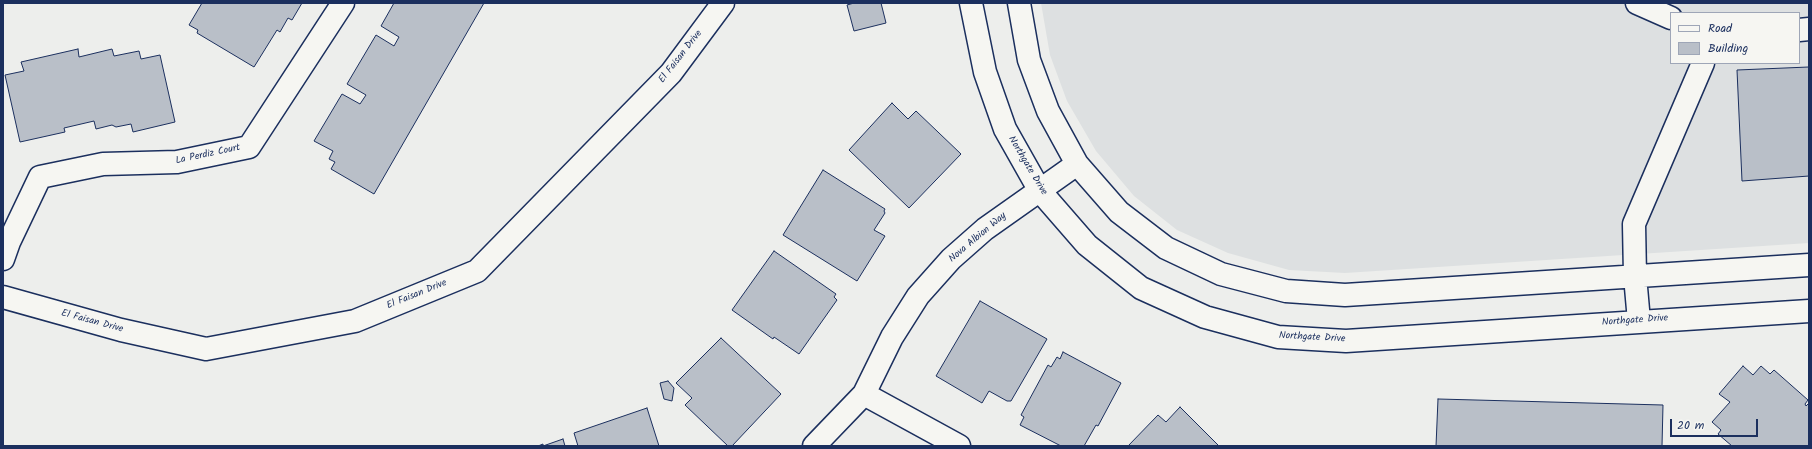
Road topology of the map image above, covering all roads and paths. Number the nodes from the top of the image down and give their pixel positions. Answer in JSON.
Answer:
{"nodes":[{"id":1,"x":342,"y":3,"type":"edge"},
{"id":2,"x":723,"y":3,"type":"edge"},
{"id":3,"x":971,"y":3,"type":"edge"},
{"id":4,"x":1019,"y":3,"type":"edge"},
{"id":5,"x":1637,"y":3,"type":"edge"},
{"id":6,"x":1670,"y":18,"type":"edge"},
{"id":7,"x":1703,"y":64,"type":"edge"},
{"id":8,"x":1078,"y":164,"type":"junction"},
{"id":9,"x":1040,"y":190,"type":"junction"},
{"id":10,"x":3,"y":260,"type":"edge"},
{"id":11,"x":1809,"y":265,"type":"edge"},
{"id":12,"x":1635,"y":276,"type":"junction"},
{"id":13,"x":3,"y":297,"type":"edge"},
{"id":14,"x":1809,"y":311,"type":"edge"},
{"id":15,"x":1639,"y":321,"type":"junction"},
{"id":16,"x":864,"y":394,"type":"junction"},
{"id":17,"x":814,"y":446,"type":"edge"},
{"id":18,"x":959,"y":446,"type":"edge"}],
"edges":[{"from":1,"to":10,"type":"street","name":"La Perdiz Court"},
{"from":2,"to":13,"type":"street","name":"El Faisan Drive"},
{"from":3,"to":9,"type":"street","name":"Northgate Drive"},
{"from":4,"to":8,"type":"street"},
{"from":5,"to":6,"type":"street"},
{"from":7,"to":12,"type":"street"},
{"from":8,"to":9,"type":"street","name":"Nova Albion Way"},
{"from":8,"to":12,"type":"street"},
{"from":9,"to":15,"type":"street","name":"Northgate Drive"},
{"from":9,"to":16,"type":"street","name":"Nova Albion Way"},
{"from":11,"to":12,"type":"street"},
{"from":12,"to":15,"type":"street"},
{"from":14,"to":15,"type":"street","name":"Northgate Drive"},
{"from":16,"to":17,"type":"street","name":"Nova Albion Way"},
{"from":16,"to":18,"type":"street"}]}
